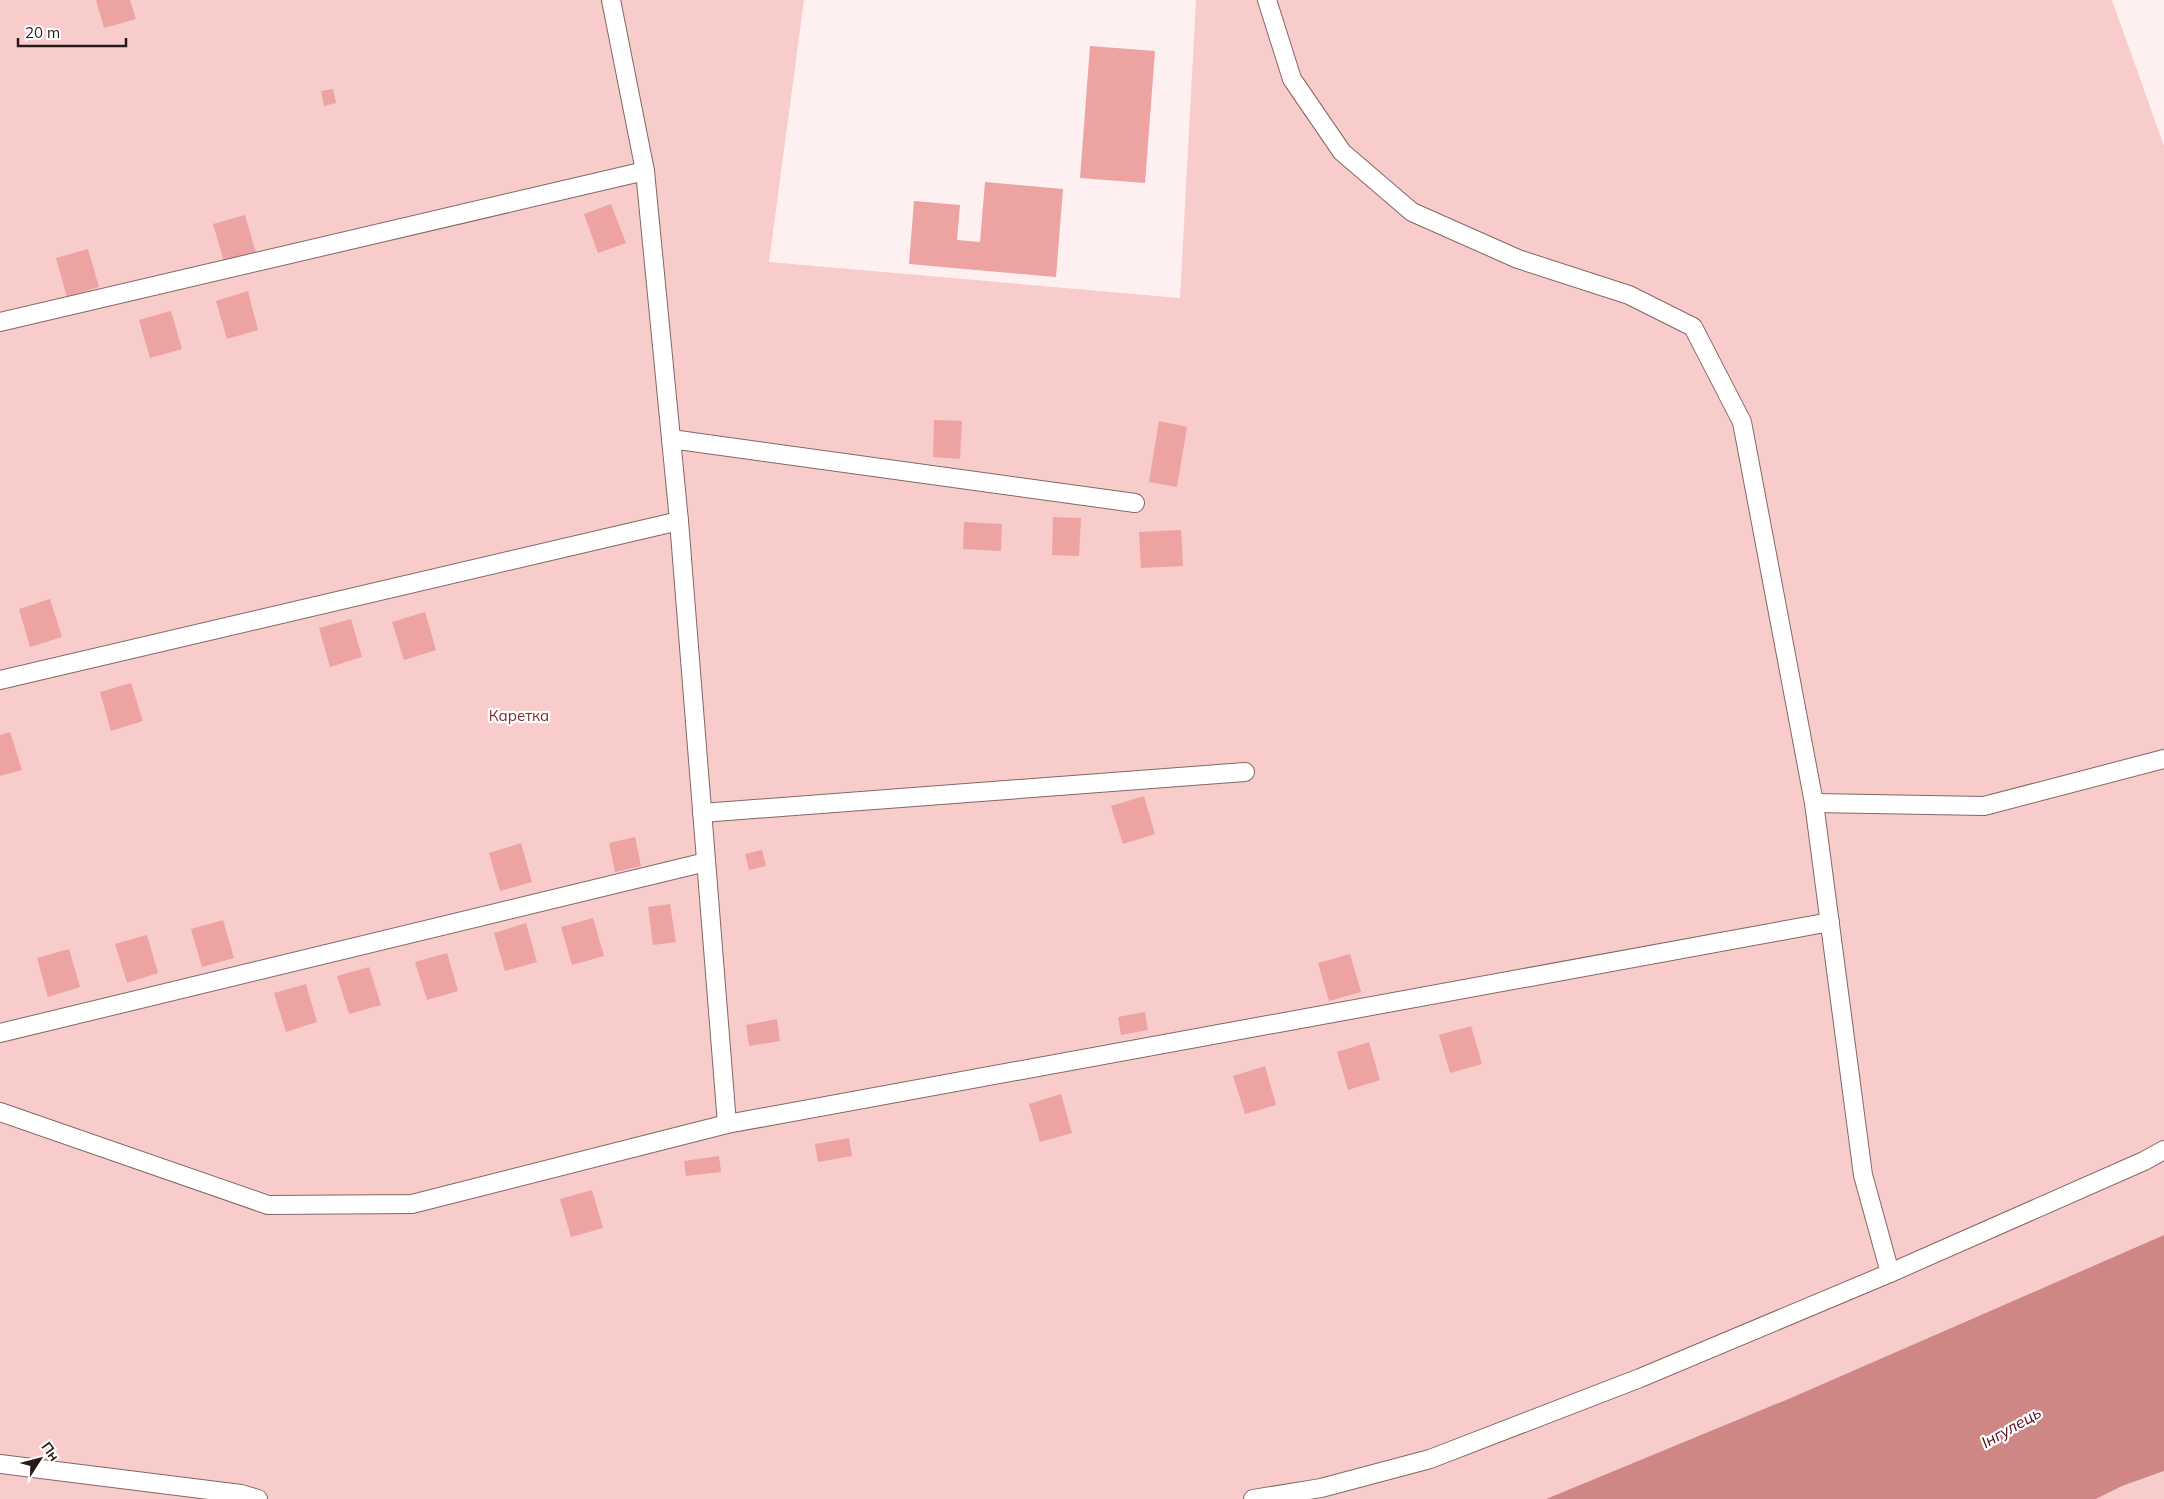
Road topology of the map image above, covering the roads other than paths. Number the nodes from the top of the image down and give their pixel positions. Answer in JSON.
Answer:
{"nodes":[{"id":1,"x":611,"y":0,"type":"edge"},
{"id":2,"x":1267,"y":0,"type":"edge"},
{"id":3,"x":645,"y":171,"type":"junction"},
{"id":4,"x":0,"y":322,"type":"edge"},
{"id":5,"x":671,"y":439,"type":"junction"},
{"id":6,"x":1135,"y":502,"type":"dead end"},
{"id":7,"x":679,"y":521,"type":"junction"},
{"id":8,"x":0,"y":680,"type":"edge"},
{"id":9,"x":2164,"y":759,"type":"edge"},
{"id":10,"x":1245,"y":772,"type":"dead end"},
{"id":11,"x":1814,"y":803,"type":"junction"},
{"id":12,"x":702,"y":814,"type":"junction"},
{"id":13,"x":706,"y":862,"type":"junction"},
{"id":14,"x":1830,"y":922,"type":"junction"},
{"id":15,"x":0,"y":1034,"type":"edge"},
{"id":16,"x":0,"y":1112,"type":"edge"},
{"id":17,"x":727,"y":1124,"type":"junction"},
{"id":18,"x":2164,"y":1150,"type":"edge"},
{"id":19,"x":1890,"y":1273,"type":"junction"},
{"id":20,"x":0,"y":1464,"type":"edge"},
{"id":21,"x":258,"y":1499,"type":"edge"},
{"id":22,"x":1253,"y":1499,"type":"edge"}],
"edges":[{"from":1,"to":3,"type":"lane"},
{"from":2,"to":11,"type":"lane"},
{"from":3,"to":4,"type":"lane"},
{"from":3,"to":5,"type":"lane"},
{"from":5,"to":6,"type":"lane"},
{"from":5,"to":7,"type":"lane"},
{"from":7,"to":8,"type":"lane"},
{"from":7,"to":12,"type":"lane"},
{"from":9,"to":11,"type":"lane"},
{"from":10,"to":12,"type":"lane"},
{"from":11,"to":14,"type":"lane"},
{"from":12,"to":13,"type":"lane"},
{"from":13,"to":15,"type":"lane"},
{"from":13,"to":17,"type":"lane"},
{"from":14,"to":17,"type":"lane"},
{"from":14,"to":19,"type":"lane"},
{"from":16,"to":17,"type":"lane"},
{"from":18,"to":19,"type":"lane"},
{"from":19,"to":22,"type":"lane"},
{"from":20,"to":21,"type":"lane"}]}
